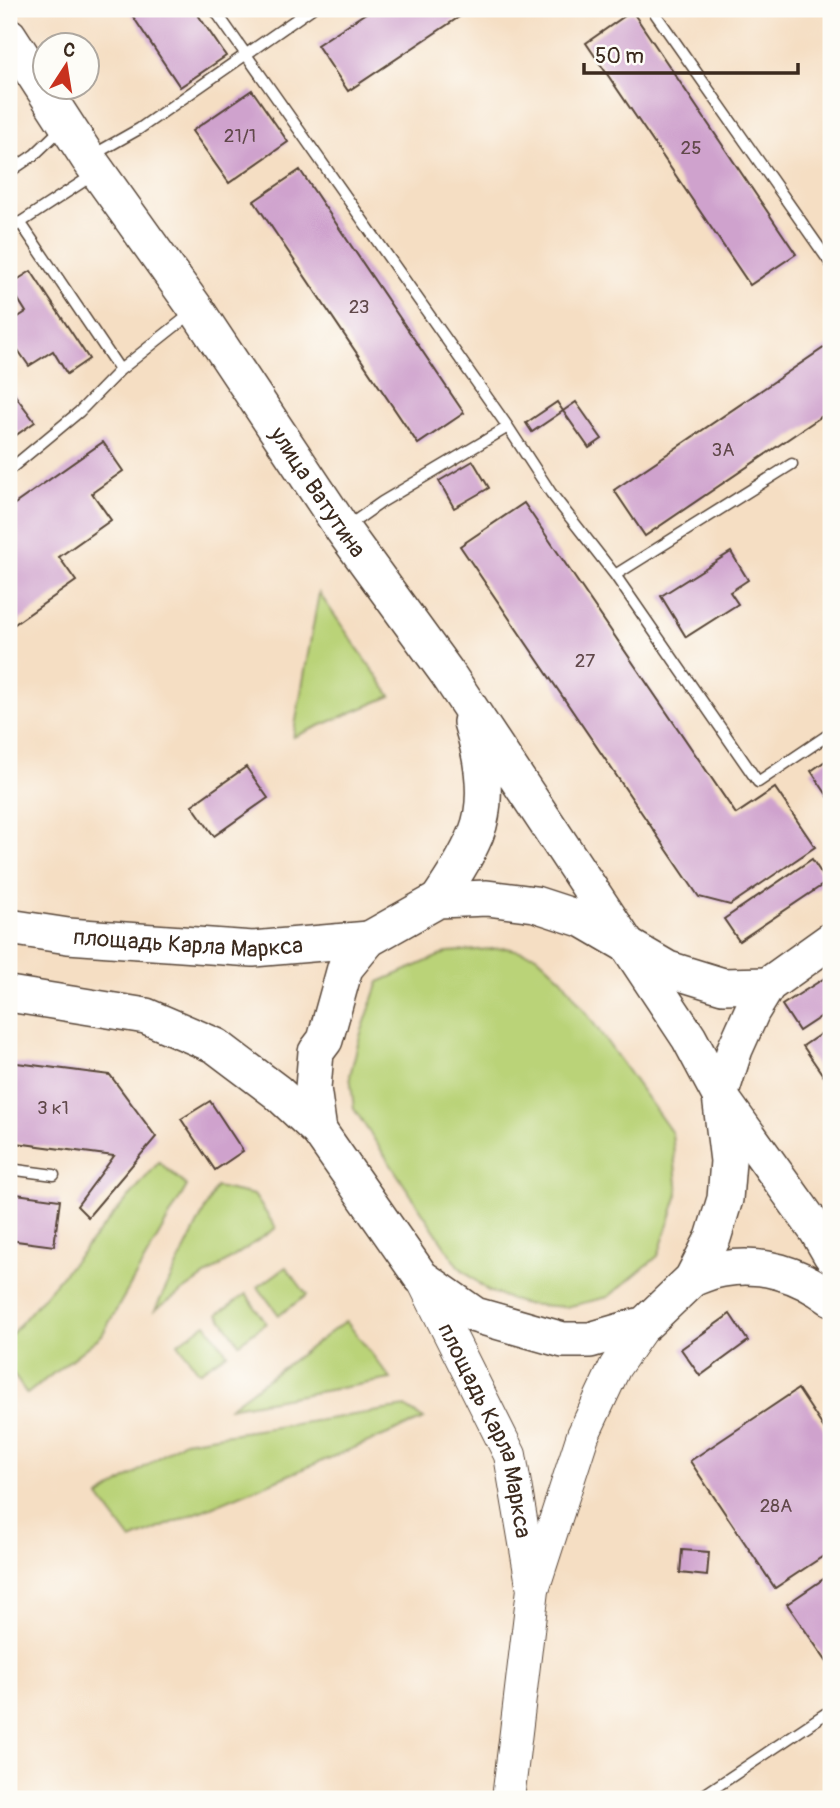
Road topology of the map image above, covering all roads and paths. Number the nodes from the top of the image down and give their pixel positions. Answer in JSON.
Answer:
{"nodes":[{"id":1,"x":214,"y":9,"type":"edge"},
{"id":2,"x":311,"y":9,"type":"edge"},
{"id":3,"x":652,"y":9,"type":"edge"},
{"id":4,"x":9,"y":36,"type":"edge"},
{"id":5,"x":245,"y":54,"type":"junction"},
{"id":6,"x":66,"y":123,"type":"junction"},
{"id":7,"x":93,"y":165,"type":"junction"},
{"id":8,"x":9,"y":172,"type":"edge"},
{"id":9,"x":20,"y":222,"type":"junction"},
{"id":10,"x":9,"y":230,"type":"edge"},
{"id":11,"x":831,"y":264,"type":"edge"},
{"id":12,"x":196,"y":309,"type":"junction"},
{"id":13,"x":120,"y":370,"type":"junction"},
{"id":14,"x":508,"y":426,"type":"junction"},
{"id":15,"x":792,"y":464,"type":"dead end"},
{"id":16,"x":9,"y":470,"type":"edge"},
{"id":17,"x":343,"y":530,"type":"junction"},
{"id":18,"x":615,"y":575,"type":"junction"},
{"id":19,"x":464,"y":699,"type":"junction"},
{"id":20,"x":831,"y":733,"type":"edge"},
{"id":21,"x":438,"y":900,"type":"junction"},
{"id":22,"x":9,"y":927,"type":"edge"},
{"id":23,"x":369,"y":939,"type":"junction"},
{"id":24,"x":831,"y":940,"type":"edge"},
{"id":25,"x":629,"y":946,"type":"junction"},
{"id":26,"x":768,"y":985,"type":"junction"},
{"id":27,"x":16,"y":997,"type":"edge"},
{"id":28,"x":720,"y":1096,"type":"junction"},
{"id":29,"x":319,"y":1131,"type":"junction"},
{"id":30,"x":9,"y":1169,"type":"edge"},
{"id":31,"x":54,"y":1175,"type":"dead end"},
{"id":32,"x":831,"y":1255,"type":"edge"},
{"id":33,"x":422,"y":1277,"type":"junction"},
{"id":34,"x":692,"y":1279,"type":"junction"},
{"id":35,"x":831,"y":1298,"type":"edge"},
{"id":36,"x":645,"y":1324,"type":"junction"},
{"id":37,"x":533,"y":1589,"type":"junction"},
{"id":38,"x":831,"y":1720,"type":"edge"},
{"id":39,"x":508,"y":1799,"type":"edge"},
{"id":40,"x":698,"y":1799,"type":"edge"}],
"edges":[{"from":1,"to":5,"type":"lane"},
{"from":2,"to":5,"type":"lane"},
{"from":3,"to":11,"type":"lane"},
{"from":4,"to":6,"type":"main road","name":"улица Ватутина"},
{"from":5,"to":7,"type":"lane"},
{"from":5,"to":14,"type":"lane"},
{"from":6,"to":7,"type":"main road","name":"улица Ватутина"},
{"from":6,"to":8,"type":"lane"},
{"from":7,"to":9,"type":"lane"},
{"from":7,"to":12,"type":"main road","name":"улица Ватутина"},
{"from":9,"to":10,"type":"lane"},
{"from":9,"to":13,"type":"lane"},
{"from":12,"to":13,"type":"lane"},
{"from":12,"to":17,"type":"main road","name":"улица Ватутина"},
{"from":13,"to":16,"type":"lane"},
{"from":14,"to":17,"type":"lane"},
{"from":14,"to":18,"type":"lane"},
{"from":15,"to":18,"type":"lane"},
{"from":17,"to":19,"type":"main road","name":"улица Ватутина"},
{"from":18,"to":20,"type":"lane"},
{"from":19,"to":21,"type":"main road"},
{"from":19,"to":25,"type":"main road","name":"улица Ватутина"},
{"from":21,"to":23,"type":"main road","name":"площадь Карла Маркса"},
{"from":21,"to":25,"type":"main road","name":"площадь Карла Маркса"},
{"from":22,"to":23,"type":"main road","name":"площадь Карла Маркса"},
{"from":23,"to":29,"type":"main road","name":"площадь Карла Маркса"},
{"from":24,"to":26,"type":"main road"},
{"from":25,"to":26,"type":"main road","name":"площадь Карла Маркса"},
{"from":25,"to":28,"type":"main road","name":"площадь Карла Маркса"},
{"from":26,"to":28,"type":"main road","name":"площадь Карла Маркса"},
{"from":27,"to":29,"type":"main road","name":"площадь Карла Маркса"},
{"from":28,"to":32,"type":"main road"},
{"from":28,"to":34,"type":"main road","name":"площадь Карла Маркса"},
{"from":29,"to":33,"type":"main road","name":"площадь Карла Маркса"},
{"from":30,"to":31,"type":"lane"},
{"from":33,"to":36,"type":"main road","name":"площадь Карла Маркса"},
{"from":33,"to":37,"type":"main road","name":"площадь Карла Маркса"},
{"from":34,"to":35,"type":"main road"},
{"from":34,"to":36,"type":"main road","name":"площадь Карла Маркса"},
{"from":36,"to":37,"type":"main road","name":"площадь Карла Маркса"},
{"from":37,"to":39,"type":"main road","name":"площадь Карла Маркса"},
{"from":38,"to":40,"type":"lane"}]}
